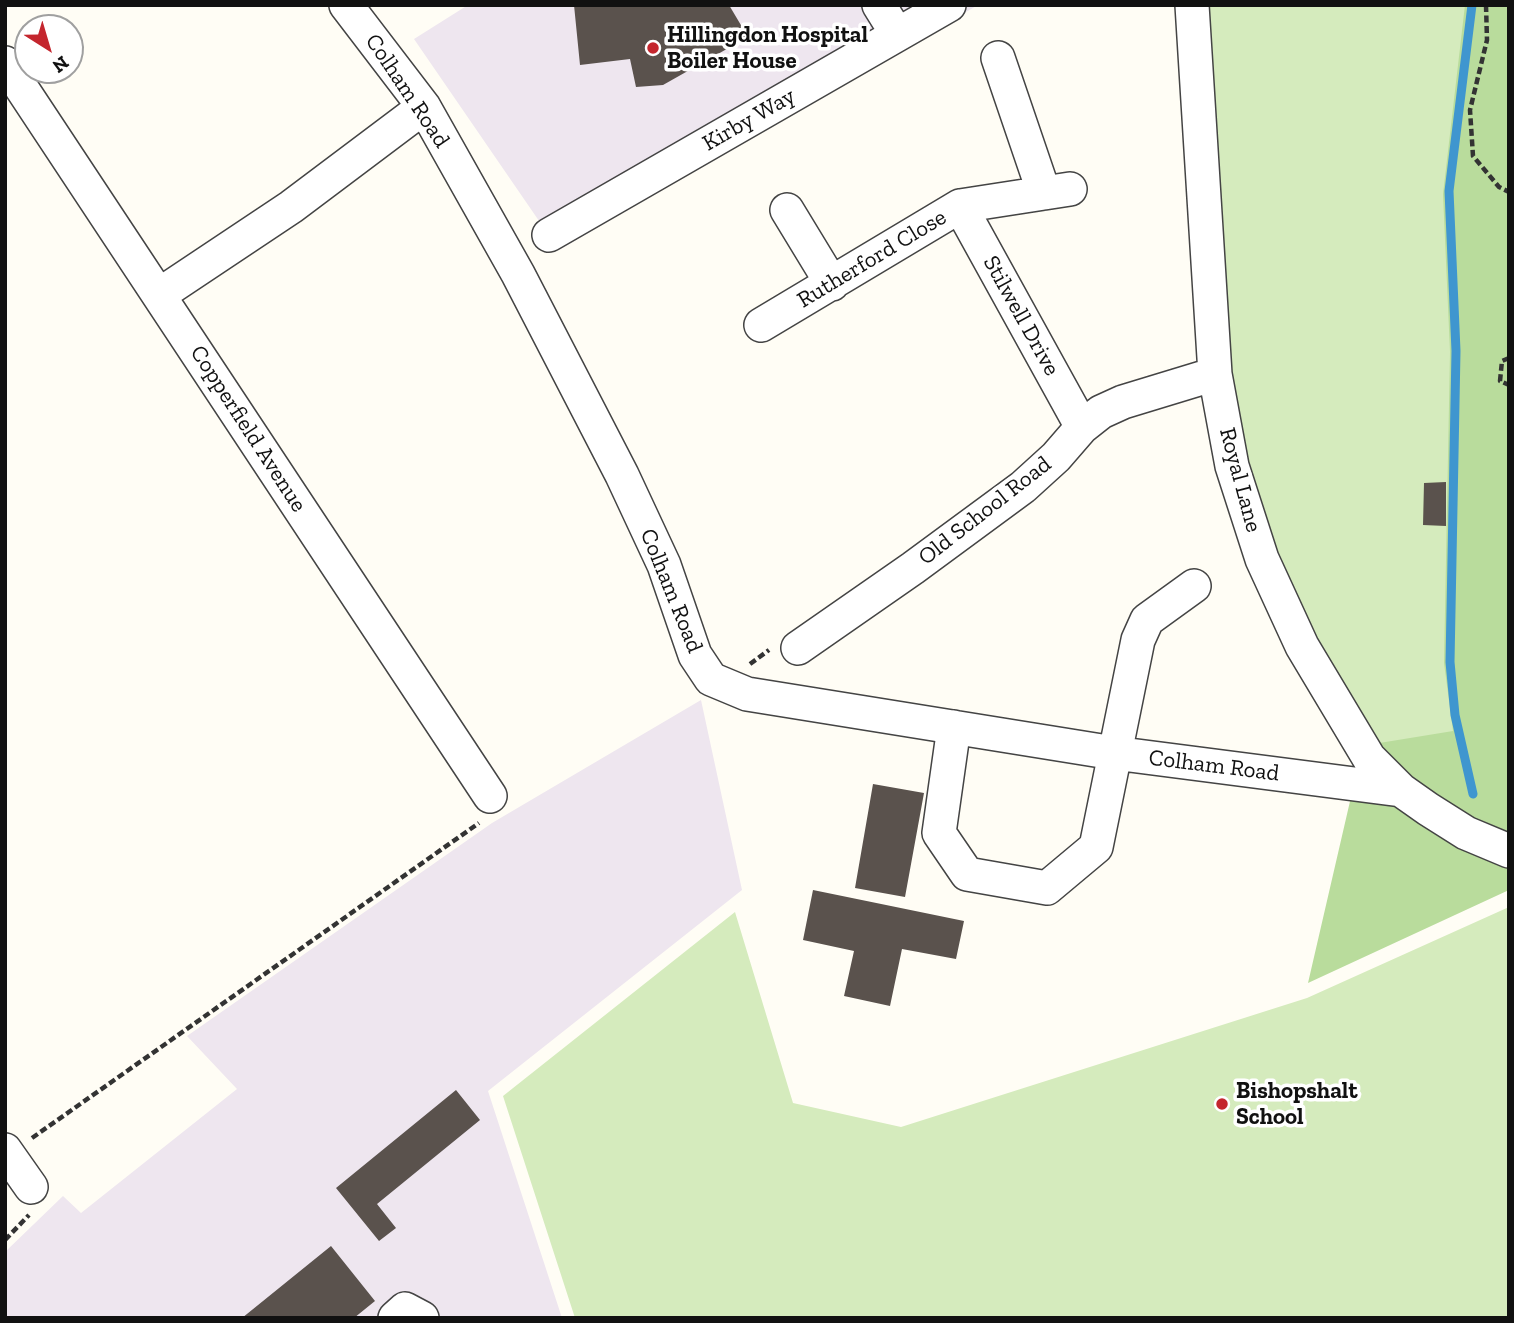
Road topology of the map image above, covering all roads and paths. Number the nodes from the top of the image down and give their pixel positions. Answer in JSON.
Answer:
{"nodes":[{"id":1,"x":346,"y":5,"type":"edge"},
{"id":2,"x":879,"y":5,"type":"edge"},
{"id":3,"x":949,"y":5,"type":"edge"},
{"id":4,"x":1192,"y":5,"type":"edge"},
{"id":5,"x":1486,"y":5,"type":"edge"},
{"id":6,"x":897,"y":34,"type":"junction"},
{"id":7,"x":998,"y":58,"type":"dead end"},
{"id":8,"x":5,"y":62,"type":"edge"},
{"id":9,"x":424,"y":107,"type":"junction"},
{"id":10,"x":1509,"y":192,"type":"edge"},
{"id":11,"x":960,"y":206,"type":"junction"},
{"id":12,"x":787,"y":210,"type":"dead end"},
{"id":13,"x":549,"y":235,"type":"dead end"},
{"id":14,"x":832,"y":284,"type":"junction"},
{"id":15,"x":159,"y":295,"type":"junction"},
{"id":16,"x":761,"y":325,"type":"dead end"},
{"id":17,"x":1509,"y":358,"type":"edge"},
{"id":18,"x":1215,"y":374,"type":"junction"},
{"id":19,"x":1509,"y":385,"type":"edge"},
{"id":20,"x":1082,"y":426,"type":"junction"},
{"id":21,"x":1194,"y":586,"type":"dead end"},
{"id":22,"x":798,"y":648,"type":"joint"},
{"id":23,"x":729,"y":687,"type":"junction"},
{"id":24,"x":954,"y":727,"type":"junction"},
{"id":25,"x":1114,"y":753,"type":"junction"},
{"id":26,"x":1401,"y":790,"type":"junction"},
{"id":27,"x":490,"y":796,"type":"joint"},
{"id":28,"x":1509,"y":851,"type":"edge"},
{"id":29,"x":7,"y":1152,"type":"edge"},
{"id":30,"x":31,"y":1186,"type":"dead end"},
{"id":31,"x":395,"y":1318,"type":"edge"},
{"id":32,"x":422,"y":1318,"type":"edge"}],
"edges":[{"from":1,"to":9,"type":"street","name":"Colham Road"},
{"from":2,"to":6,"type":"street"},
{"from":3,"to":6,"type":"street","name":"Kirby Way"},
{"from":4,"to":18,"type":"street","name":"Royal Lane"},
{"from":5,"to":10,"type":"path"},
{"from":6,"to":13,"type":"street","name":"Kirby Way"},
{"from":7,"to":11,"type":"street","name":"Rutherford Close"},
{"from":8,"to":15,"type":"street","name":"Copperfield Avenue"},
{"from":9,"to":15,"type":"street"},
{"from":9,"to":23,"type":"street","name":"Colham Road"},
{"from":11,"to":14,"type":"street","name":"Rutherford Close"},
{"from":11,"to":20,"type":"street","name":"Stilwell Drive"},
{"from":12,"to":14,"type":"street"},
{"from":14,"to":16,"type":"street","name":"Rutherford Close"},
{"from":15,"to":27,"type":"street","name":"Copperfield Avenue"},
{"from":17,"to":19,"type":"path"},
{"from":18,"to":20,"type":"street","name":"Old School Road"},
{"from":18,"to":26,"type":"street","name":"Royal Lane"},
{"from":20,"to":22,"type":"street","name":"Old School Road"},
{"from":21,"to":25,"type":"street"},
{"from":22,"to":23,"type":"path"},
{"from":23,"to":24,"type":"street","name":"Colham Road"},
{"from":24,"to":25,"type":"street","name":"Colham Road"},
{"from":24,"to":25,"type":"street"},
{"from":25,"to":26,"type":"street","name":"Colham Road"},
{"from":26,"to":28,"type":"street","name":"Royal Lane"},
{"from":27,"to":29,"type":"path"},
{"from":29,"to":30,"type":"street"},
{"from":31,"to":32,"type":"street"}]}
